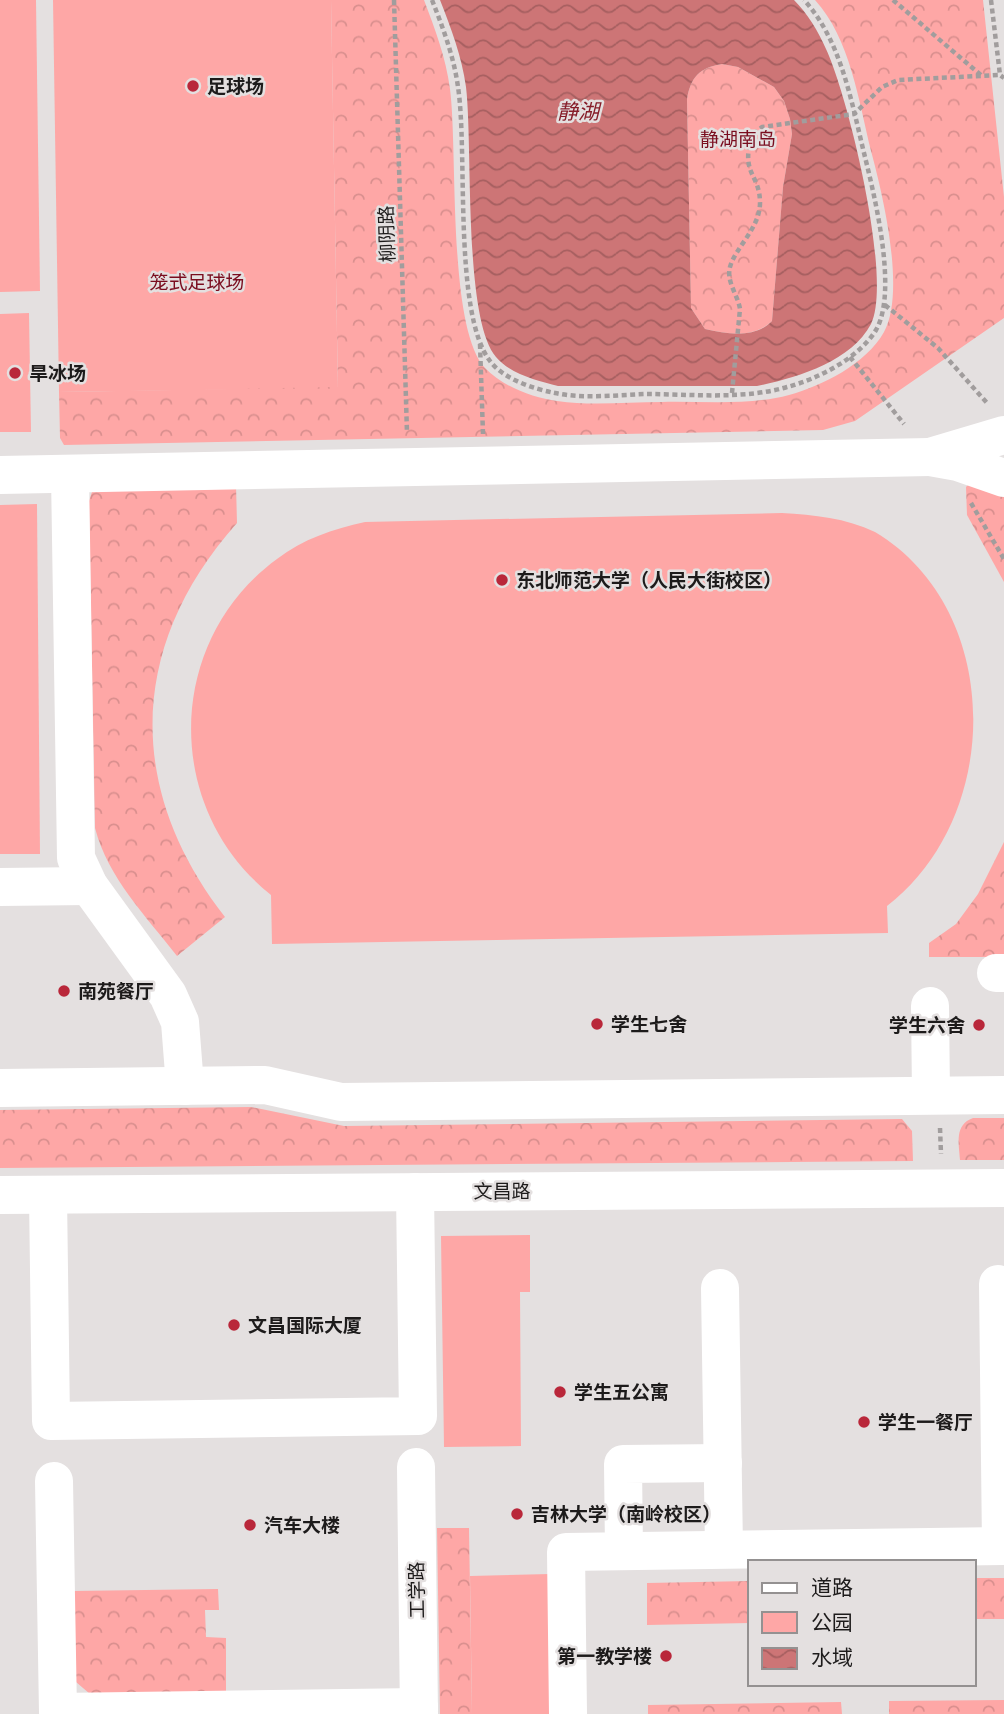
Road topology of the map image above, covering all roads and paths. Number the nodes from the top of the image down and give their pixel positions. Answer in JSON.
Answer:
{"nodes":[{"id":1,"x":394,"y":0,"type":"edge"},
{"id":2,"x":432,"y":0,"type":"edge"},
{"id":3,"x":804,"y":0,"type":"edge"},
{"id":4,"x":893,"y":0,"type":"edge"},
{"id":5,"x":991,"y":0,"type":"edge"},
{"id":6,"x":982,"y":76,"type":"junction"},
{"id":7,"x":1002,"y":77,"type":"edge"},
{"id":8,"x":853,"y":114,"type":"junction"},
{"id":9,"x":885,"y":305,"type":"junction"},
{"id":10,"x":481,"y":344,"type":"junction"},
{"id":11,"x":850,"y":357,"type":"junction"},
{"id":12,"x":732,"y":393,"type":"junction"},
{"id":13,"x":1000,"y":424,"type":"edge"},
{"id":14,"x":930,"y":457,"type":"junction"},
{"id":15,"x":483,"y":466,"type":"junction"},
{"id":16,"x":408,"y":468,"type":"junction"},
{"id":17,"x":70,"y":474,"type":"junction"},
{"id":18,"x":0,"y":475,"type":"edge"},
{"id":19,"x":1004,"y":478,"type":"edge"},
{"id":20,"x":1004,"y":559,"type":"edge"},
{"id":21,"x":89,"y":886,"type":"junction"},
{"id":22,"x":0,"y":887,"type":"edge"},
{"id":23,"x":930,"y":1006,"type":"dead end"},
{"id":24,"x":186,"y":1086,"type":"junction"},
{"id":25,"x":0,"y":1088,"type":"edge"},
{"id":26,"x":936,"y":1095,"type":"junction"},
{"id":27,"x":1004,"y":1095,"type":"edge"},
{"id":28,"x":941,"y":1188,"type":"junction"},
{"id":29,"x":1004,"y":1188,"type":"edge"},
{"id":30,"x":415,"y":1192,"type":"junction"},
{"id":31,"x":0,"y":1195,"type":"edge"},
{"id":32,"x":48,"y":1195,"type":"junction"},
{"id":33,"x":998,"y":1284,"type":"dead end"},
{"id":34,"x":720,"y":1288,"type":"dead end"},
{"id":35,"x":723,"y":1463,"type":"junction"},
{"id":36,"x":1002,"y":1465,"type":"edge"},
{"id":37,"x":416,"y":1467,"type":"dead end"},
{"id":38,"x":54,"y":1481,"type":"dead end"},
{"id":39,"x":1003,"y":1546,"type":"edge"},
{"id":40,"x":724,"y":1549,"type":"junction"},
{"id":41,"x":624,"y":1551,"type":"junction"},
{"id":42,"x":419,"y":1710,"type":"edge"},
{"id":43,"x":135,"y":1712,"type":"edge"},
{"id":44,"x":568,"y":1714,"type":"edge"}],
"edges":[{"from":1,"to":16,"type":"path","name":"柳阴路"},
{"from":2,"to":10,"type":"path"},
{"from":3,"to":8,"type":"path"},
{"from":4,"to":6,"type":"path"},
{"from":5,"to":7,"type":"path"},
{"from":6,"to":7,"type":"path"},
{"from":6,"to":8,"type":"path"},
{"from":8,"to":9,"type":"path"},
{"from":8,"to":12,"type":"path"},
{"from":9,"to":11,"type":"path"},
{"from":9,"to":13,"type":"path"},
{"from":10,"to":12,"type":"path"},
{"from":10,"to":15,"type":"path"},
{"from":11,"to":12,"type":"path"},
{"from":11,"to":14,"type":"path"},
{"from":13,"to":14,"type":"street"},
{"from":14,"to":15,"type":"street"},
{"from":14,"to":19,"type":"street"},
{"from":14,"to":20,"type":"path"},
{"from":15,"to":16,"type":"street"},
{"from":16,"to":17,"type":"street"},
{"from":17,"to":18,"type":"street"},
{"from":17,"to":21,"type":"street"},
{"from":21,"to":22,"type":"street"},
{"from":21,"to":24,"type":"street"},
{"from":23,"to":26,"type":"street"},
{"from":24,"to":25,"type":"street"},
{"from":24,"to":26,"type":"street"},
{"from":26,"to":27,"type":"street"},
{"from":26,"to":28,"type":"path"},
{"from":28,"to":29,"type":"street","name":"文昌路"},
{"from":28,"to":30,"type":"street","name":"文昌路"},
{"from":30,"to":32,"type":"street","name":"文昌路"},
{"from":30,"to":32,"type":"street"},
{"from":31,"to":32,"type":"street","name":"文昌路"},
{"from":33,"to":36,"type":"street"},
{"from":34,"to":35,"type":"street"},
{"from":35,"to":40,"type":"street"},
{"from":35,"to":41,"type":"street"},
{"from":36,"to":39,"type":"street"},
{"from":37,"to":42,"type":"street","name":"工学路"},
{"from":38,"to":43,"type":"street"},
{"from":39,"to":40,"type":"street"},
{"from":40,"to":41,"type":"street"},
{"from":41,"to":44,"type":"street"},
{"from":42,"to":43,"type":"street"}]}
